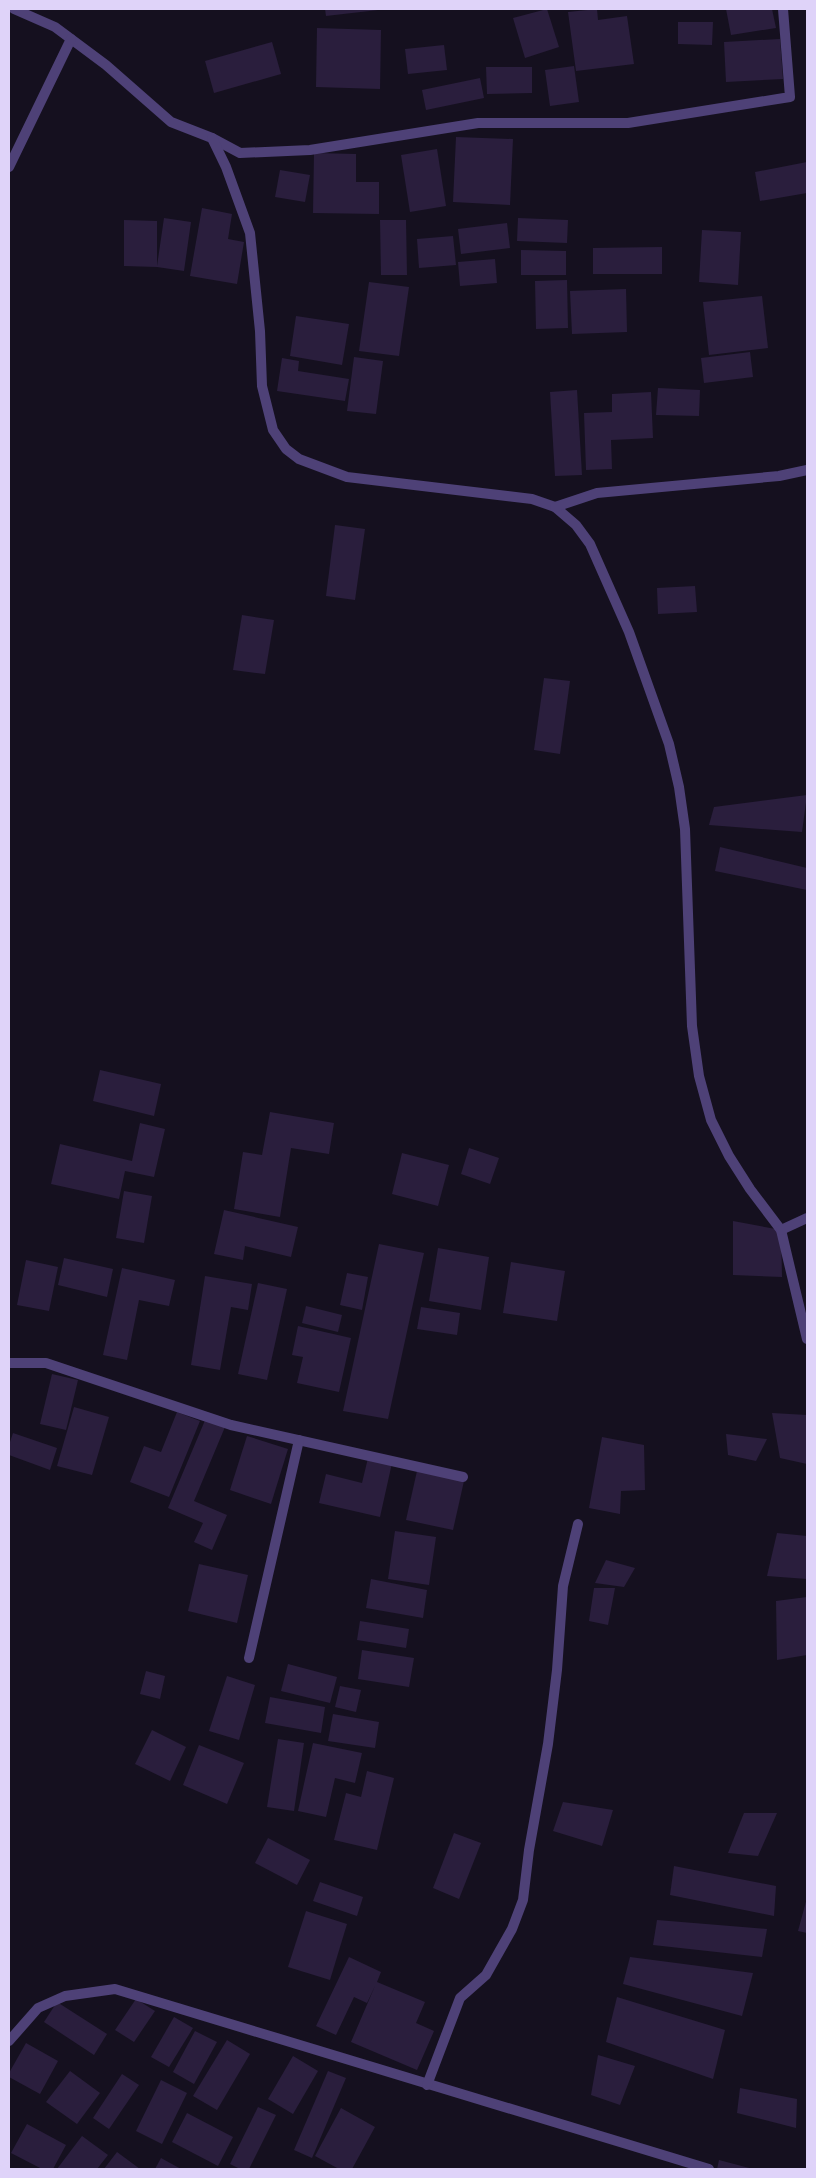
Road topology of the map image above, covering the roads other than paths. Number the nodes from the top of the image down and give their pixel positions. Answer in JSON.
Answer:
{"nodes":[{"id":1,"x":14,"y":9,"type":"edge"},
{"id":2,"x":783,"y":9,"type":"edge"},
{"id":3,"x":71,"y":38,"type":"junction"},
{"id":4,"x":212,"y":138,"type":"junction"},
{"id":5,"x":9,"y":167,"type":"edge"},
{"id":6,"x":807,"y":470,"type":"edge"},
{"id":7,"x":555,"y":508,"type":"junction"},
{"id":8,"x":807,"y":1218,"type":"edge"},
{"id":9,"x":781,"y":1230,"type":"junction"},
{"id":10,"x":807,"y":1339,"type":"edge"},
{"id":11,"x":9,"y":1363,"type":"edge"},
{"id":12,"x":299,"y":1440,"type":"junction"},
{"id":13,"x":463,"y":1477,"type":"dead end"},
{"id":14,"x":578,"y":1524,"type":"dead end"},
{"id":15,"x":249,"y":1658,"type":"dead end"},
{"id":16,"x":9,"y":2041,"type":"edge"},
{"id":17,"x":427,"y":2085,"type":"junction"},
{"id":18,"x":709,"y":2169,"type":"edge"}],
"edges":[{"from":1,"to":3,"type":"street"},
{"from":2,"to":4,"type":"street"},
{"from":3,"to":4,"type":"street"},
{"from":3,"to":5,"type":"street"},
{"from":4,"to":7,"type":"street"},
{"from":6,"to":7,"type":"street"},
{"from":7,"to":9,"type":"street"},
{"from":8,"to":9,"type":"street"},
{"from":9,"to":10,"type":"street"},
{"from":11,"to":12,"type":"street"},
{"from":12,"to":13,"type":"street"},
{"from":12,"to":15,"type":"street"},
{"from":14,"to":17,"type":"street"},
{"from":16,"to":17,"type":"street"},
{"from":17,"to":18,"type":"street"}]}
